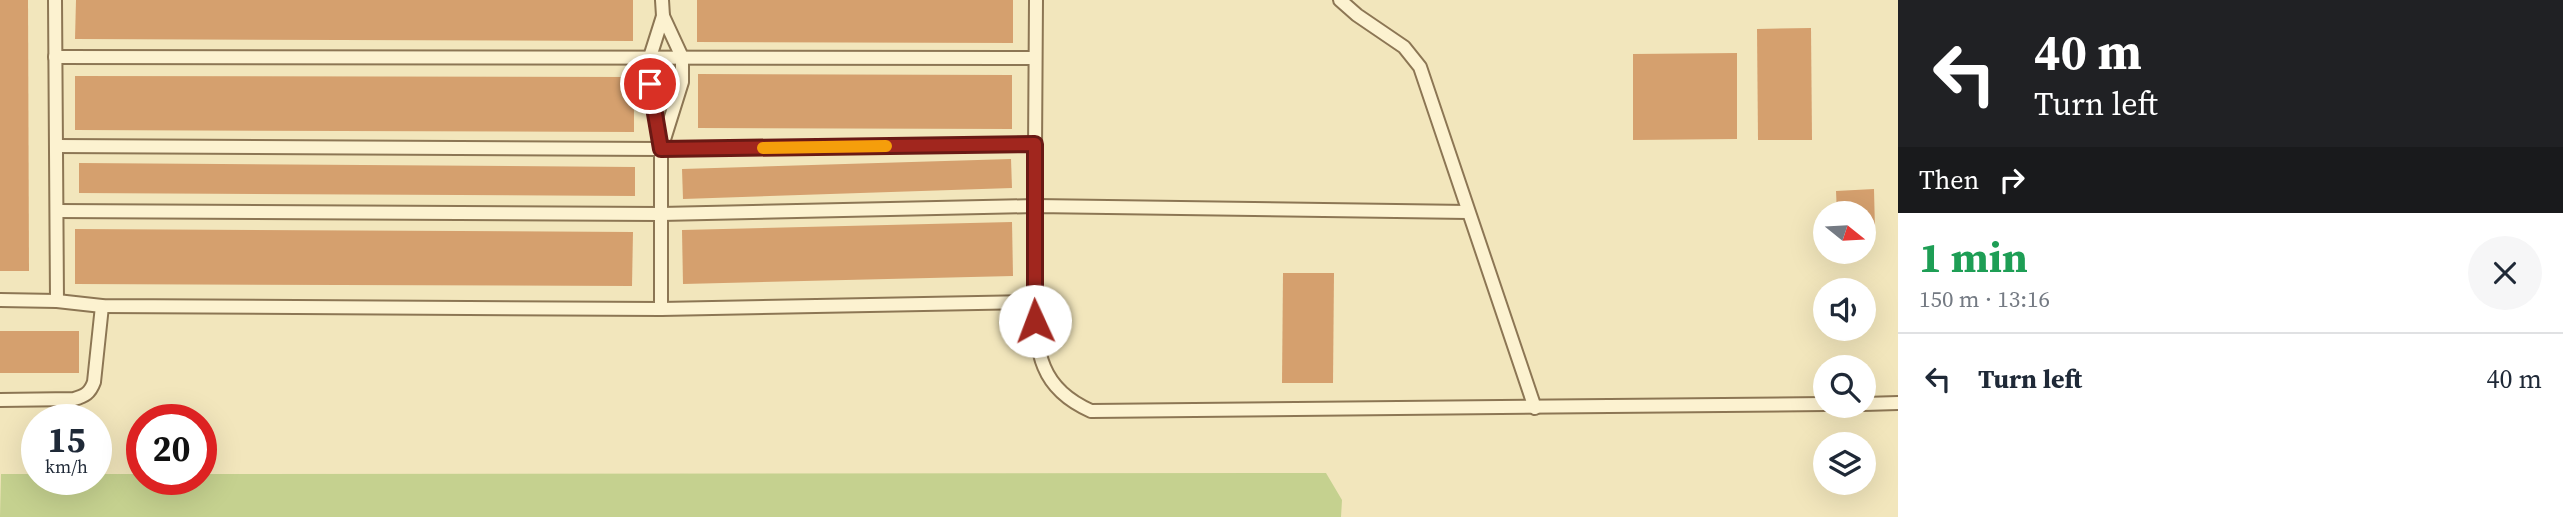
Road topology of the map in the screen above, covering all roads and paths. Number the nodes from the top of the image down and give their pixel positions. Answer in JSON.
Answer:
{"nodes":[{"id":1,"x":55,"y":0,"type":"edge"},
{"id":2,"x":662,"y":0,"type":"edge"},
{"id":3,"x":1036,"y":0,"type":"edge"},
{"id":4,"x":1340,"y":0,"type":"edge"},
{"id":5,"x":663,"y":16,"type":"junction"},
{"id":6,"x":55,"y":57,"type":"junction"},
{"id":7,"x":650,"y":57,"type":"junction"},
{"id":8,"x":682,"y":57,"type":"junction"},
{"id":9,"x":1035,"y":58,"type":"junction"},
{"id":10,"x":1035,"y":144,"type":"junction"},
{"id":11,"x":55,"y":146,"type":"junction"},
{"id":12,"x":661,"y":149,"type":"junction"},
{"id":13,"x":1035,"y":206,"type":"junction"},
{"id":14,"x":57,"y":211,"type":"junction"},
{"id":15,"x":1468,"y":212,"type":"junction"},
{"id":16,"x":660,"y":214,"type":"junction"},
{"id":17,"x":0,"y":300,"type":"edge"},
{"id":18,"x":57,"y":301,"type":"junction"},
{"id":19,"x":1034,"y":302,"type":"junction"},
{"id":20,"x":103,"y":306,"type":"junction"},
{"id":21,"x":661,"y":309,"type":"junction"},
{"id":22,"x":0,"y":400,"type":"edge"},
{"id":23,"x":1898,"y":403,"type":"edge"},
{"id":24,"x":1813,"y":404,"type":"edge"},
{"id":25,"x":1876,"y":404,"type":"edge"},
{"id":26,"x":1535,"y":408,"type":"junction"}],
"edges":[{"from":1,"to":6,"type":"lane"},
{"from":2,"to":5,"type":"lane"},
{"from":3,"to":9,"type":"lane"},
{"from":4,"to":15,"type":"lane"},
{"from":5,"to":7,"type":"lane"},
{"from":5,"to":8,"type":"lane"},
{"from":6,"to":7,"type":"lane"},
{"from":6,"to":11,"type":"lane"},
{"from":7,"to":8,"type":"lane"},
{"from":7,"to":12,"type":"lane"},
{"from":8,"to":9,"type":"lane"},
{"from":8,"to":12,"type":"lane"},
{"from":9,"to":10,"type":"lane"},
{"from":10,"to":12,"type":"lane"},
{"from":10,"to":13,"type":"lane"},
{"from":11,"to":12,"type":"lane"},
{"from":11,"to":14,"type":"lane"},
{"from":12,"to":16,"type":"lane"},
{"from":13,"to":15,"type":"lane"},
{"from":13,"to":16,"type":"lane"},
{"from":13,"to":19,"type":"lane"},
{"from":14,"to":16,"type":"lane"},
{"from":14,"to":18,"type":"lane"},
{"from":15,"to":26,"type":"lane"},
{"from":16,"to":21,"type":"lane"},
{"from":17,"to":18,"type":"lane"},
{"from":18,"to":20,"type":"lane"},
{"from":19,"to":21,"type":"lane"},
{"from":19,"to":26,"type":"lane"},
{"from":20,"to":21,"type":"lane"},
{"from":20,"to":22,"type":"lane"},
{"from":23,"to":25,"type":"lane"},
{"from":24,"to":26,"type":"lane"}]}
